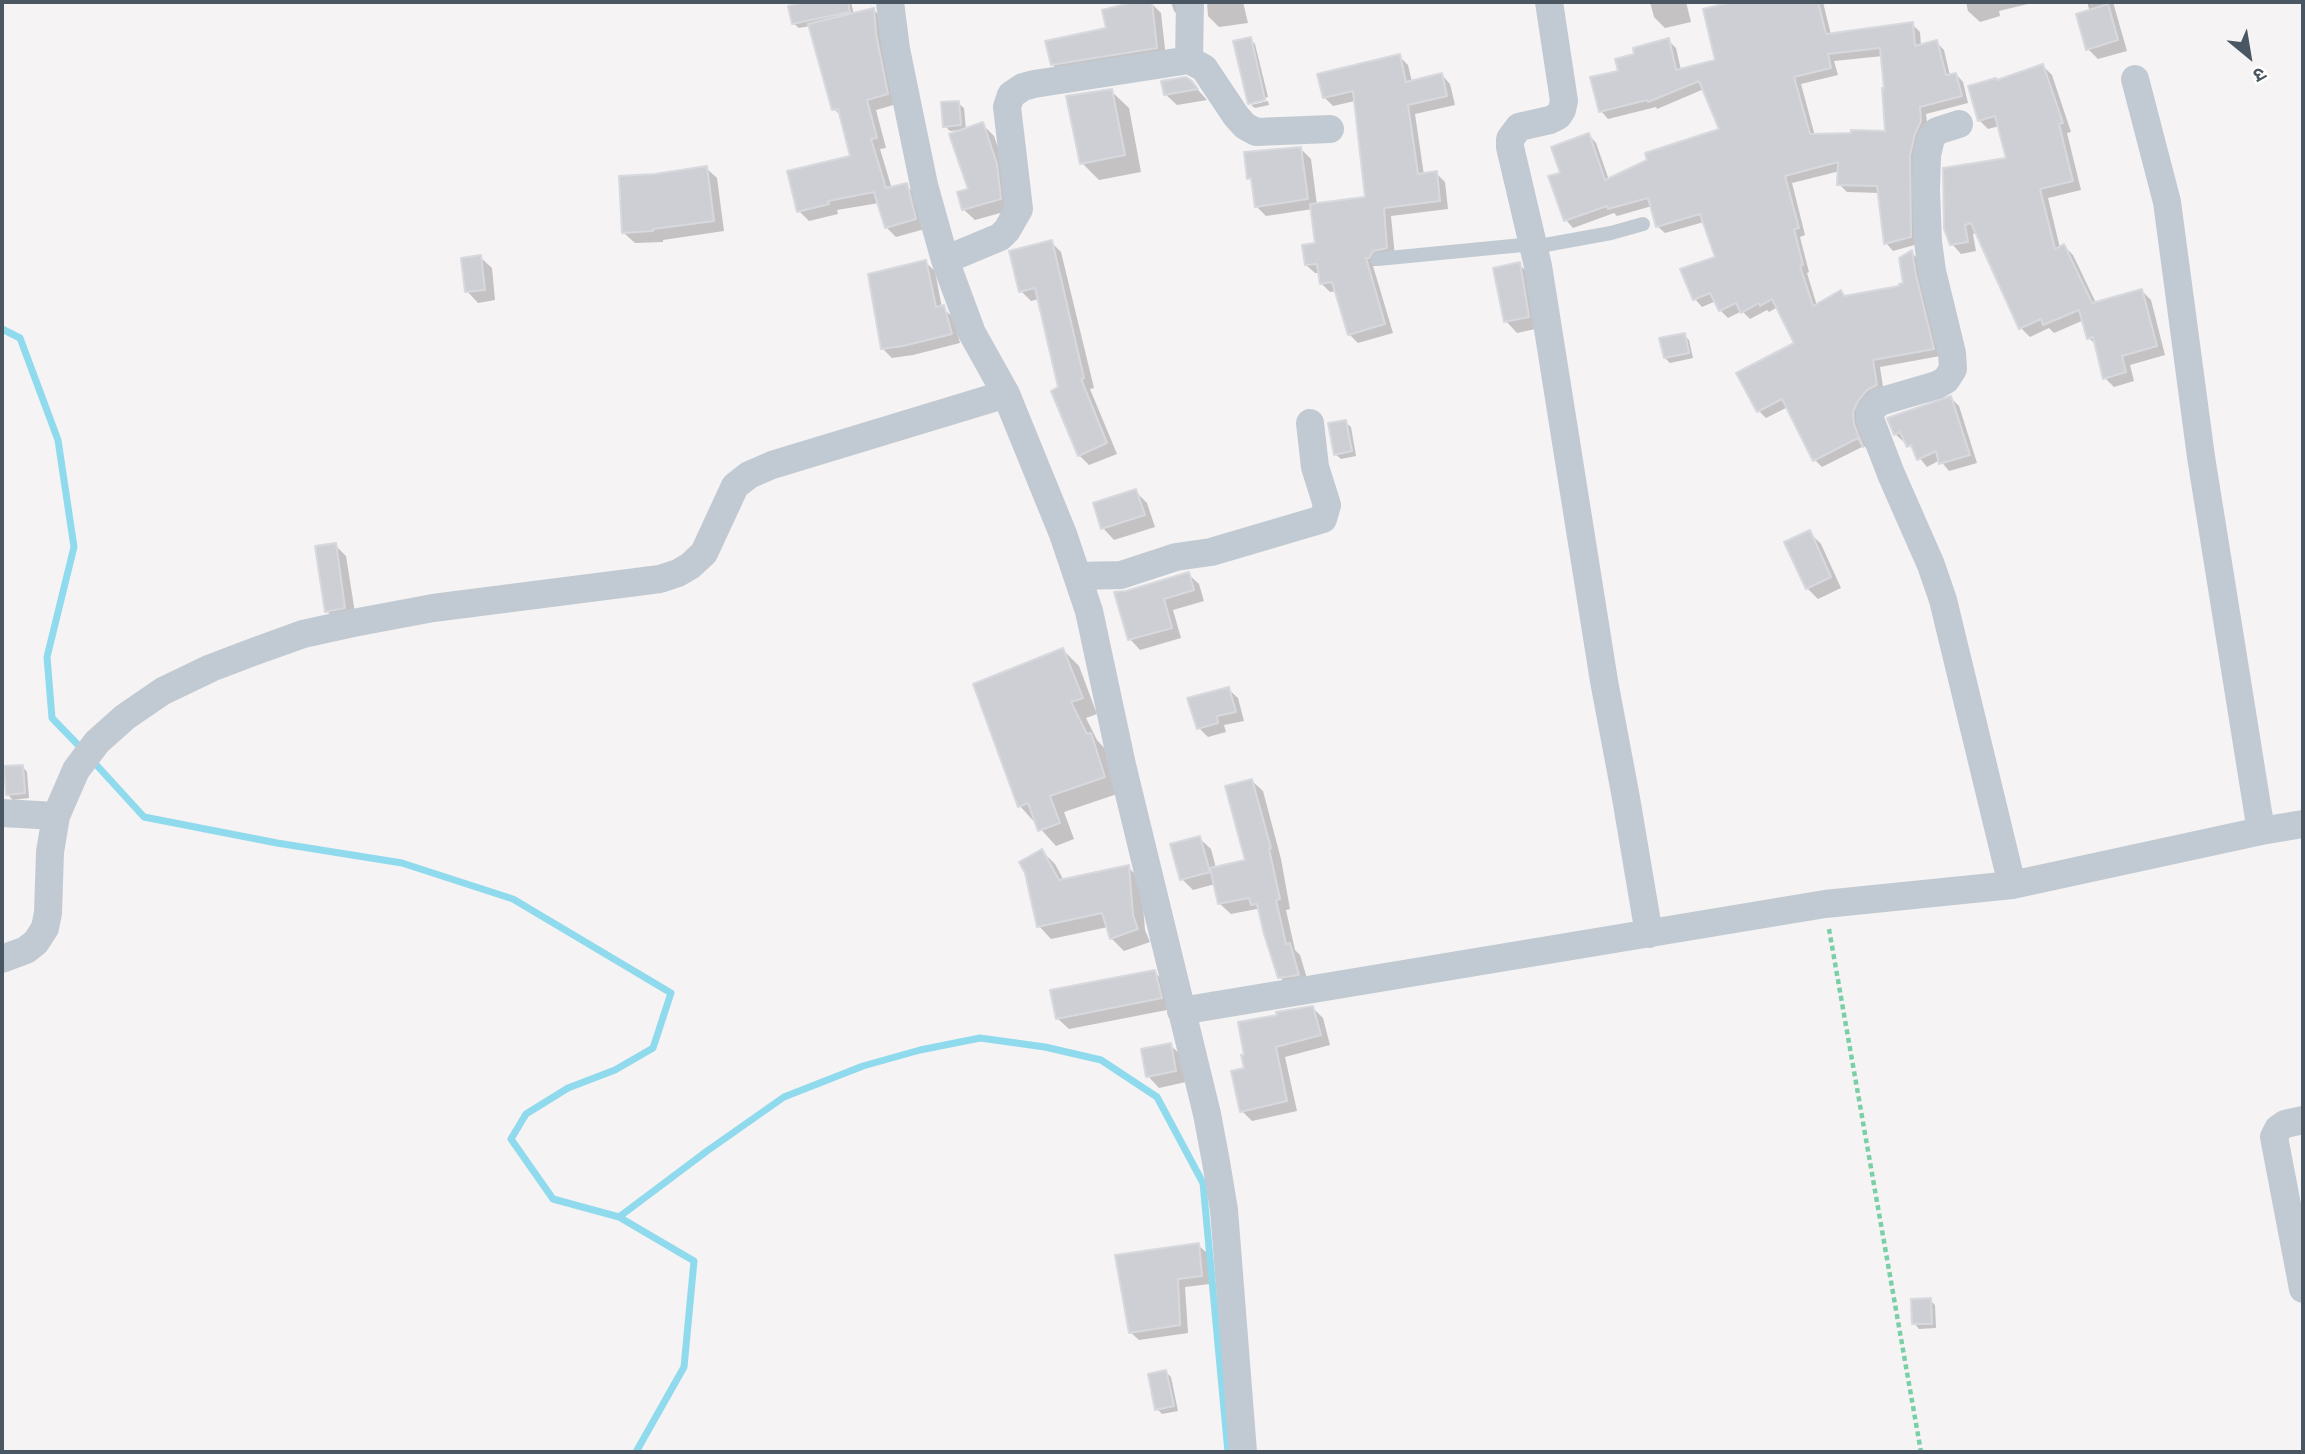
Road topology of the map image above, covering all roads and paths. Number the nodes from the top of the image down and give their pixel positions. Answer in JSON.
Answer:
{"nodes":[{"id":1,"x":890,"y":2,"type":"edge"},
{"id":2,"x":1191,"y":2,"type":"edge"},
{"id":3,"x":1549,"y":2,"type":"edge"},
{"id":4,"x":1189,"y":60,"type":"junction"},
{"id":5,"x":2135,"y":79,"type":"dead end"},
{"id":6,"x":1959,"y":124,"type":"dead end"},
{"id":7,"x":1330,"y":129,"type":"dead end"},
{"id":8,"x":1643,"y":223,"type":"dead end"},
{"id":9,"x":1534,"y":246,"type":"junction"},
{"id":10,"x":1378,"y":259,"type":"dead end"},
{"id":11,"x":945,"y":260,"type":"junction"},
{"id":12,"x":1006,"y":394,"type":"junction"},
{"id":13,"x":1310,"y":423,"type":"dead end"},
{"id":14,"x":1078,"y":576,"type":"junction"},
{"id":15,"x":2,"y":813,"type":"edge"},
{"id":16,"x":56,"y":816,"type":"junction"},
{"id":17,"x":2303,"y":824,"type":"edge"},
{"id":18,"x":2261,"y":831,"type":"junction"},
{"id":19,"x":2012,"y":885,"type":"junction"},
{"id":20,"x":1825,"y":904,"type":"junction"},
{"id":21,"x":1649,"y":934,"type":"junction"},
{"id":22,"x":2,"y":959,"type":"edge"},
{"id":23,"x":1181,"y":1011,"type":"junction"},
{"id":24,"x":2303,"y":1120,"type":"edge"},
{"id":25,"x":2303,"y":1289,"type":"edge"},
{"id":26,"x":1243,"y":1452,"type":"edge"},
{"id":27,"x":1921,"y":1452,"type":"edge"}],
"edges":[{"from":1,"to":11,"type":"street"},
{"from":2,"to":4,"type":"street"},
{"from":3,"to":9,"type":"street"},
{"from":4,"to":7,"type":"street"},
{"from":4,"to":11,"type":"street"},
{"from":5,"to":18,"type":"street"},
{"from":6,"to":19,"type":"street"},
{"from":8,"to":9,"type":"lane"},
{"from":9,"to":10,"type":"lane"},
{"from":9,"to":21,"type":"street"},
{"from":11,"to":12,"type":"street"},
{"from":12,"to":14,"type":"street"},
{"from":12,"to":16,"type":"street"},
{"from":13,"to":14,"type":"street"},
{"from":14,"to":23,"type":"street"},
{"from":15,"to":16,"type":"street"},
{"from":16,"to":22,"type":"street"},
{"from":17,"to":18,"type":"street"},
{"from":18,"to":19,"type":"street"},
{"from":19,"to":20,"type":"street"},
{"from":20,"to":21,"type":"street"},
{"from":20,"to":27,"type":"path"},
{"from":21,"to":23,"type":"street"},
{"from":23,"to":26,"type":"street"},
{"from":24,"to":25,"type":"street"}]}
